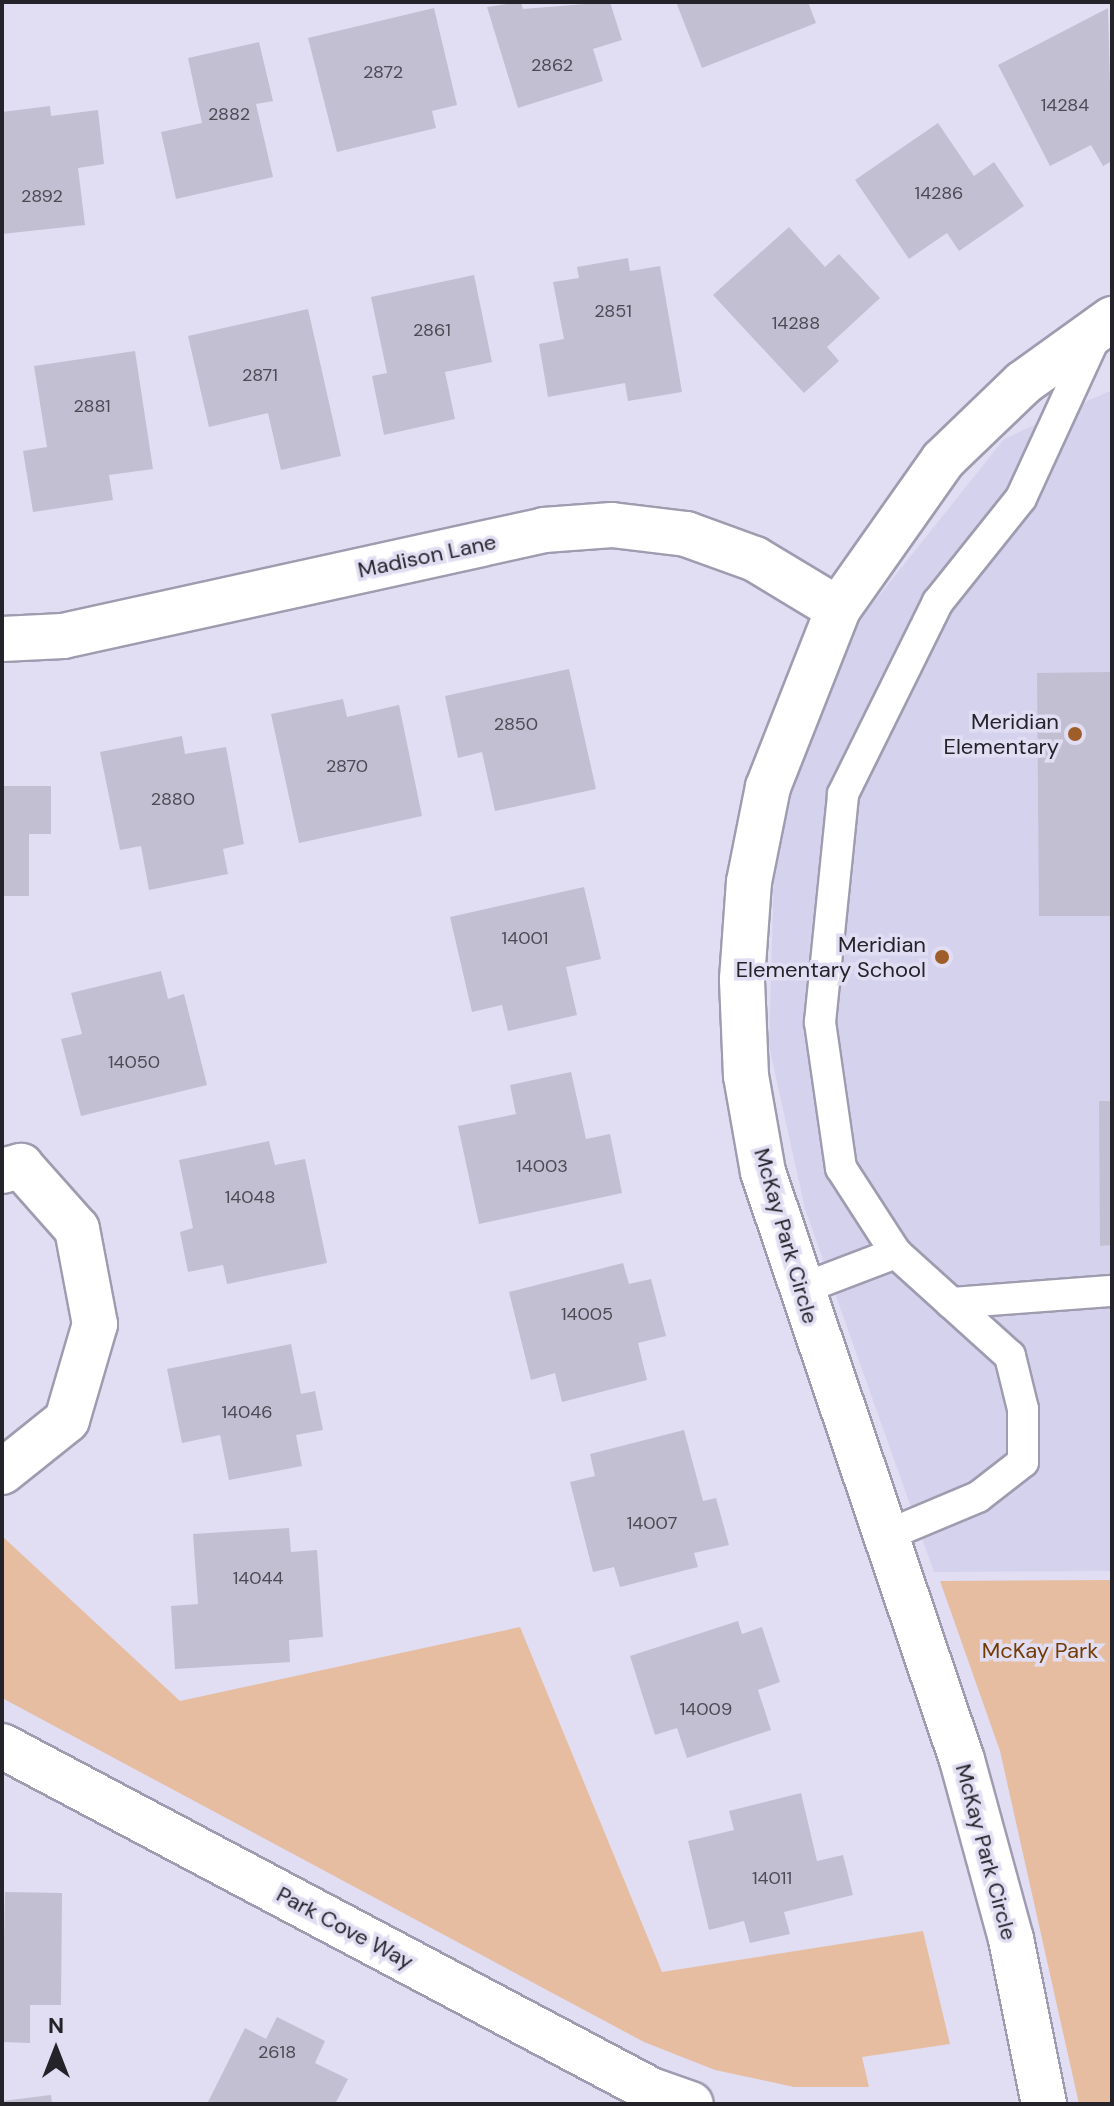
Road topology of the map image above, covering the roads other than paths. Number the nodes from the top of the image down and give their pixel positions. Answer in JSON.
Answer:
{"nodes":[{"id":1,"x":1106,"y":322,"type":"edge"},
{"id":2,"x":838,"y":609,"type":"junction"},
{"id":3,"x":2,"y":639,"type":"edge"},
{"id":4,"x":2,"y":1171,"type":"edge"},
{"id":5,"x":896,"y":1253,"type":"junction"},
{"id":6,"x":799,"y":1290,"type":"junction"},
{"id":7,"x":1112,"y":1291,"type":"edge"},
{"id":8,"x":951,"y":1303,"type":"junction"},
{"id":9,"x":2,"y":1472,"type":"edge"},
{"id":10,"x":885,"y":1536,"type":"junction"},
{"id":11,"x":2,"y":1746,"type":"edge"},
{"id":12,"x":691,"y":2104,"type":"edge"},
{"id":13,"x":1041,"y":2104,"type":"edge"}],
"edges":[{"from":1,"to":2,"type":"street","name":"McKay Park Circle"},
{"from":1,"to":5,"type":"lane"},
{"from":2,"to":3,"type":"street","name":"Madison Lane"},
{"from":2,"to":6,"type":"street","name":"McKay Park Circle"},
{"from":4,"to":9,"type":"street"},
{"from":5,"to":6,"type":"lane"},
{"from":5,"to":8,"type":"lane"},
{"from":6,"to":10,"type":"street","name":"McKay Park Circle"},
{"from":7,"to":8,"type":"lane"},
{"from":8,"to":10,"type":"lane"},
{"from":10,"to":13,"type":"street","name":"McKay Park Circle"},
{"from":11,"to":12,"type":"street","name":"Park Cove Way"}]}
